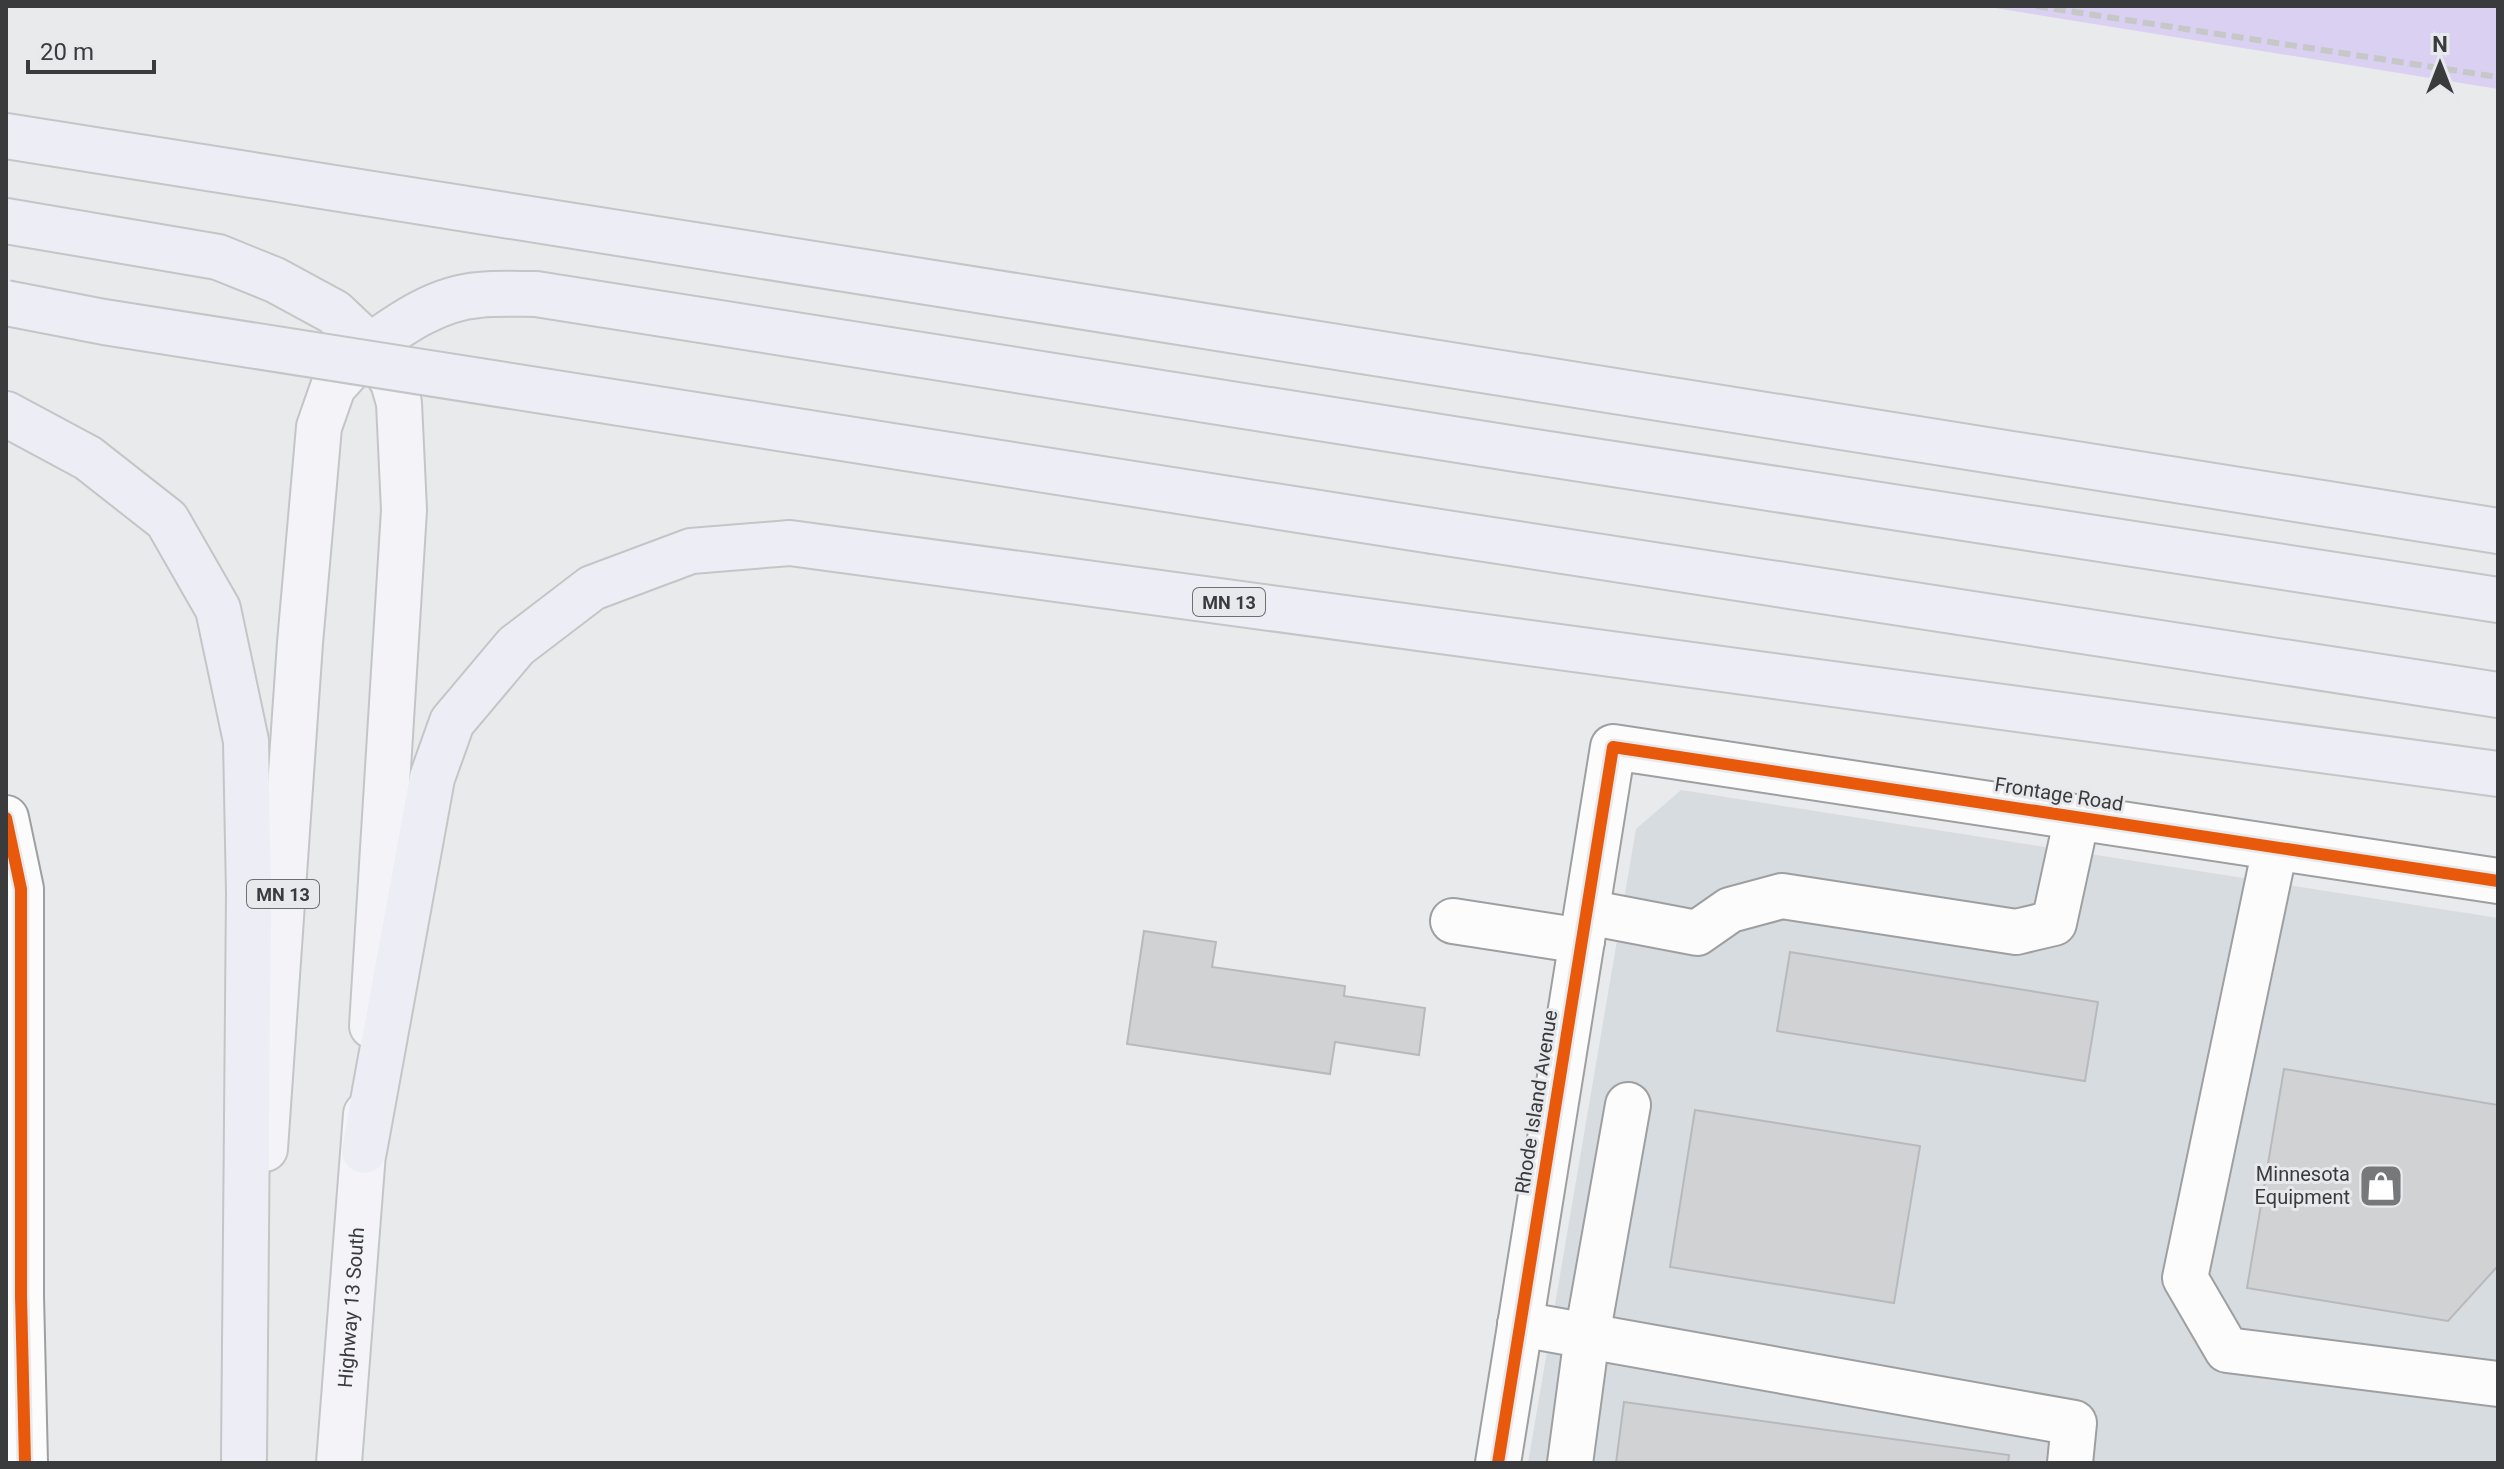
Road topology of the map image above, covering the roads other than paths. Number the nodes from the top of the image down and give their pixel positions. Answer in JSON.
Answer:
{"nodes":[{"id":1,"x":6,"y":136,"type":"edge"},
{"id":2,"x":6,"y":221,"type":"edge"},
{"id":3,"x":6,"y":303,"type":"edge"},
{"id":4,"x":370,"y":346,"type":"junction"},
{"id":5,"x":6,"y":414,"type":"edge"},
{"id":6,"x":2498,"y":531,"type":"edge"},
{"id":7,"x":2498,"y":600,"type":"edge"},
{"id":8,"x":2498,"y":695,"type":"edge"},
{"id":9,"x":1613,"y":747,"type":"joint"},
{"id":10,"x":2498,"y":774,"type":"edge"},
{"id":11,"x":2077,"y":817,"type":"junction"},
{"id":12,"x":6,"y":818,"type":"edge"},
{"id":13,"x":2275,"y":848,"type":"junction"},
{"id":14,"x":2498,"y":881,"type":"edge"},
{"id":15,"x":1453,"y":921,"type":"dead end"},
{"id":16,"x":1584,"y":926,"type":"junction"},
{"id":17,"x":1628,"y":1105,"type":"dead end"},
{"id":18,"x":364,"y":1151,"type":"junction"},
{"id":19,"x":13,"y":1294,"type":"edge"},
{"id":20,"x":1520,"y":1324,"type":"junction"},
{"id":21,"x":1587,"y":1336,"type":"junction"},
{"id":22,"x":2498,"y":1384,"type":"edge"},
{"id":23,"x":244,"y":1460,"type":"edge"},
{"id":24,"x":25,"y":1463,"type":"edge"},
{"id":25,"x":339,"y":1463,"type":"edge"},
{"id":26,"x":1498,"y":1463,"type":"edge"},
{"id":27,"x":1570,"y":1463,"type":"edge"},
{"id":28,"x":2070,"y":1463,"type":"edge"}],
"edges":[{"from":1,"to":6,"type":"highway"},
{"from":2,"to":4,"type":"highway"},
{"from":3,"to":8,"type":"highway","bridge":true},
{"from":4,"to":7,"type":"highway","number":"MN 13"},
{"from":4,"to":18,"type":"main road","name":"Highway 13 South"},
{"from":4,"to":23,"type":"main road","number":"MN 13"},
{"from":5,"to":23,"type":"highway"},
{"from":9,"to":11,"type":"street","name":"Frontage Road"},
{"from":9,"to":16,"type":"street","name":"Rhode Island Avenue"},
{"from":10,"to":18,"type":"highway","number":"MN 13"},
{"from":11,"to":13,"type":"street","name":"Frontage Road"},
{"from":11,"to":16,"type":"street"},
{"from":12,"to":19,"type":"street"},
{"from":13,"to":14,"type":"street","name":"Frontage Road"},
{"from":13,"to":22,"type":"street"},
{"from":15,"to":16,"type":"street"},
{"from":16,"to":20,"type":"street","name":"Rhode Island Avenue"},
{"from":17,"to":21,"type":"street"},
{"from":18,"to":25,"type":"main road","name":"Highway 13 South","number":"MN 13"},
{"from":19,"to":24,"type":"street"},
{"from":20,"to":21,"type":"street"},
{"from":20,"to":26,"type":"street","name":"Rhode Island Avenue"},
{"from":21,"to":27,"type":"street"},
{"from":21,"to":28,"type":"street"}]}
